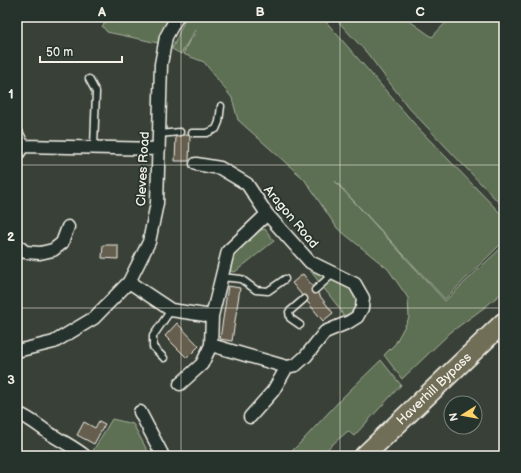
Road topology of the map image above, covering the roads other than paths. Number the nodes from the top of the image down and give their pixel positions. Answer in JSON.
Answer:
{"nodes":[{"id":1,"x":177,"y":17,"type":"edge"},
{"id":2,"x":89,"y":79,"type":"dead end"},
{"id":3,"x":221,"y":106,"type":"dead end"},
{"id":4,"x":180,"y":132,"type":"dead end"},
{"id":5,"x":192,"y":133,"type":"dead end"},
{"id":6,"x":17,"y":134,"type":"edge"},
{"id":7,"x":159,"y":134,"type":"junction"},
{"id":8,"x":94,"y":147,"type":"junction"},
{"id":9,"x":159,"y":149,"type":"junction"},
{"id":10,"x":20,"y":150,"type":"edge"},
{"id":11,"x":196,"y":164,"type":"dead end"},
{"id":12,"x":268,"y":214,"type":"junction"},
{"id":13,"x":68,"y":227,"type":"dead end"},
{"id":14,"x":17,"y":245,"type":"edge"},
{"id":15,"x":332,"y":274,"type":"junction"},
{"id":16,"x":222,"y":277,"type":"junction"},
{"id":17,"x":285,"y":279,"type":"dead end"},
{"id":18,"x":129,"y":282,"type":"junction"},
{"id":19,"x":315,"y":290,"type":"dead end"},
{"id":20,"x":304,"y":299,"type":"dead end"},
{"id":21,"x":171,"y":310,"type":"junction"},
{"id":22,"x":212,"y":316,"type":"junction"},
{"id":23,"x":504,"y":322,"type":"edge"},
{"id":24,"x":300,"y":325,"type":"dead end"},
{"id":25,"x":211,"y":345,"type":"junction"},
{"id":26,"x":17,"y":351,"type":"edge"},
{"id":27,"x":164,"y":358,"type":"dead end"},
{"id":28,"x":287,"y":367,"type":"junction"},
{"id":29,"x":180,"y":384,"type":"dead end"},
{"id":30,"x":140,"y":412,"type":"dead end"},
{"id":31,"x":17,"y":413,"type":"edge"},
{"id":32,"x":250,"y":417,"type":"dead end"},
{"id":33,"x":86,"y":456,"type":"edge"},
{"id":34,"x":163,"y":456,"type":"edge"},
{"id":35,"x":364,"y":456,"type":"edge"}],
"edges":[{"from":1,"to":7,"type":"street","name":"Cleves Road"},
{"from":2,"to":8,"type":"lane"},
{"from":3,"to":5,"type":"lane"},
{"from":4,"to":7,"type":"lane"},
{"from":6,"to":10,"type":"street"},
{"from":7,"to":9,"type":"street","name":"Cleves Road"},
{"from":8,"to":9,"type":"street"},
{"from":8,"to":10,"type":"street"},
{"from":9,"to":18,"type":"street","name":"Cleves Road"},
{"from":11,"to":12,"type":"street","name":"Aragon Road"},
{"from":12,"to":15,"type":"street","name":"Aragon Road"},
{"from":12,"to":16,"type":"street"},
{"from":13,"to":14,"type":"street"},
{"from":15,"to":19,"type":"lane"},
{"from":15,"to":28,"type":"street","name":"Aragon Road"},
{"from":16,"to":17,"type":"lane"},
{"from":16,"to":22,"type":"street"},
{"from":18,"to":21,"type":"street"},
{"from":18,"to":26,"type":"street","name":"Cleves Road"},
{"from":20,"to":24,"type":"lane"},
{"from":21,"to":22,"type":"street"},
{"from":21,"to":27,"type":"lane"},
{"from":22,"to":25,"type":"street"},
{"from":23,"to":35,"type":"main road","name":"Haverhill Bypass"},
{"from":25,"to":28,"type":"street"},
{"from":25,"to":29,"type":"street"},
{"from":28,"to":32,"type":"street"},
{"from":30,"to":34,"type":"street"},
{"from":31,"to":33,"type":"street"}]}
